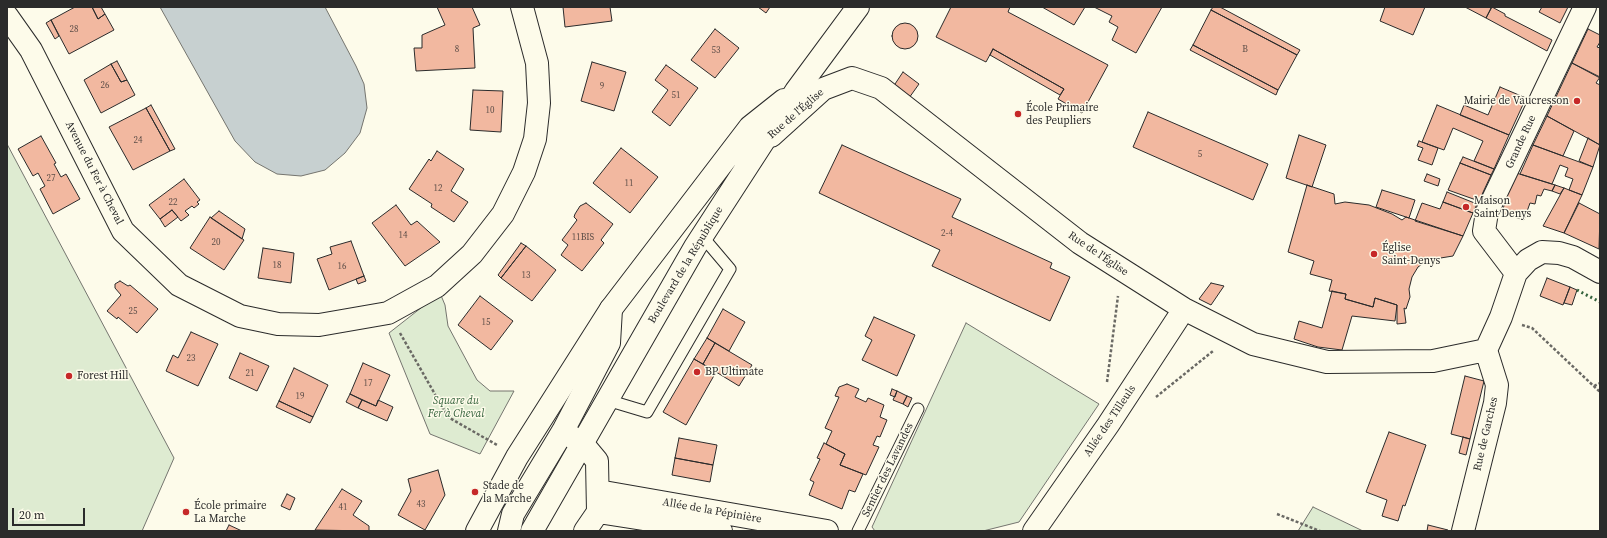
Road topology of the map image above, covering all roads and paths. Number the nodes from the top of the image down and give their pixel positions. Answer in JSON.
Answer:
{"nodes":[{"id":1,"x":522,"y":7,"type":"edge"},
{"id":2,"x":858,"y":7,"type":"edge"},
{"id":3,"x":1585,"y":7,"type":"edge"},
{"id":4,"x":7,"y":16,"type":"edge"},
{"id":5,"x":796,"y":91,"type":"junction"},
{"id":6,"x":763,"y":143,"type":"junction"},
{"id":7,"x":702,"y":236,"type":"junction"},
{"id":8,"x":1600,"y":272,"type":"edge"},
{"id":9,"x":1516,"y":273,"type":"junction"},
{"id":10,"x":612,"y":309,"type":"junction"},
{"id":11,"x":1184,"y":309,"type":"junction"},
{"id":12,"x":388,"y":313,"type":"junction"},
{"id":13,"x":1501,"y":317,"type":"junction"},
{"id":14,"x":1486,"y":350,"type":"junction"},
{"id":15,"x":1600,"y":382,"type":"edge"},
{"id":16,"x":1594,"y":386,"type":"junction"},
{"id":17,"x":1600,"y":392,"type":"edge"},
{"id":18,"x":607,"y":400,"type":"junction"},
{"id":19,"x":918,"y":409,"type":"dead end"},
{"id":20,"x":542,"y":417,"type":"junction"},
{"id":21,"x":563,"y":431,"type":"junction"},
{"id":22,"x":582,"y":443,"type":"junction"},
{"id":23,"x":517,"y":457,"type":"junction"},
{"id":24,"x":598,"y":501,"type":"junction"},
{"id":25,"x":1277,"y":514,"type":"dead end"},
{"id":26,"x":477,"y":531,"type":"edge"},
{"id":27,"x":509,"y":531,"type":"edge"},
{"id":28,"x":532,"y":531,"type":"edge"},
{"id":29,"x":585,"y":531,"type":"edge"},
{"id":30,"x":721,"y":531,"type":"edge"},
{"id":31,"x":827,"y":531,"type":"edge"},
{"id":32,"x":858,"y":531,"type":"edge"},
{"id":33,"x":1034,"y":531,"type":"edge"},
{"id":34,"x":1320,"y":531,"type":"edge"},
{"id":35,"x":1463,"y":531,"type":"edge"}],
"edges":[{"from":1,"to":12,"type":"street","name":"Avenue du Fer à Cheval"},
{"from":2,"to":5,"type":"street","name":"Boulevard de la République"},
{"from":3,"to":9,"type":"street","name":"Grande Rue"},
{"from":4,"to":12,"type":"street","name":"Avenue du Fer à Cheval"},
{"from":5,"to":6,"type":"street","name":"Boulevard de la République"},
{"from":5,"to":10,"type":"street","name":"Boulevard de la République"},
{"from":6,"to":7,"type":"street","name":"Boulevard de la République"},
{"from":6,"to":11,"type":"street","name":"Rue de l'Église"},
{"from":7,"to":18,"type":"street","name":"Boulevard de la République"},
{"from":7,"to":18,"type":"lane"},
{"from":8,"to":9,"type":"street"},
{"from":9,"to":13,"type":"street"},
{"from":10,"to":20,"type":"street","name":"Boulevard de la République"},
{"from":10,"to":21,"type":"street"},
{"from":11,"to":14,"type":"street","name":"Rue de l'Église"},
{"from":11,"to":33,"type":"street","name":"Allée des Tilleuls"},
{"from":12,"to":23,"type":"path"},
{"from":13,"to":14,"type":"street"},
{"from":13,"to":16,"type":"path"},
{"from":14,"to":35,"type":"street","name":"Rue de Garches"},
{"from":15,"to":16,"type":"path"},
{"from":16,"to":17,"type":"path"},
{"from":18,"to":22,"type":"street","name":"Boulevard de la République"},
{"from":19,"to":32,"type":"lane","name":"Sentier des Lavandes"},
{"from":20,"to":21,"type":"street"},
{"from":20,"to":23,"type":"street","name":"Boulevard de la République"},
{"from":21,"to":22,"type":"street"},
{"from":21,"to":27,"type":"street"},
{"from":22,"to":24,"type":"street"},
{"from":22,"to":28,"type":"street","name":"Boulevard de la République"},
{"from":23,"to":26,"type":"street","name":"Boulevard de la République"},
{"from":24,"to":29,"type":"street"},
{"from":24,"to":30,"type":"street","name":"Allée de la Pépinière"},
{"from":24,"to":31,"type":"street","name":"Allée de la Pépinière"},
{"from":25,"to":34,"type":"path"}]}
